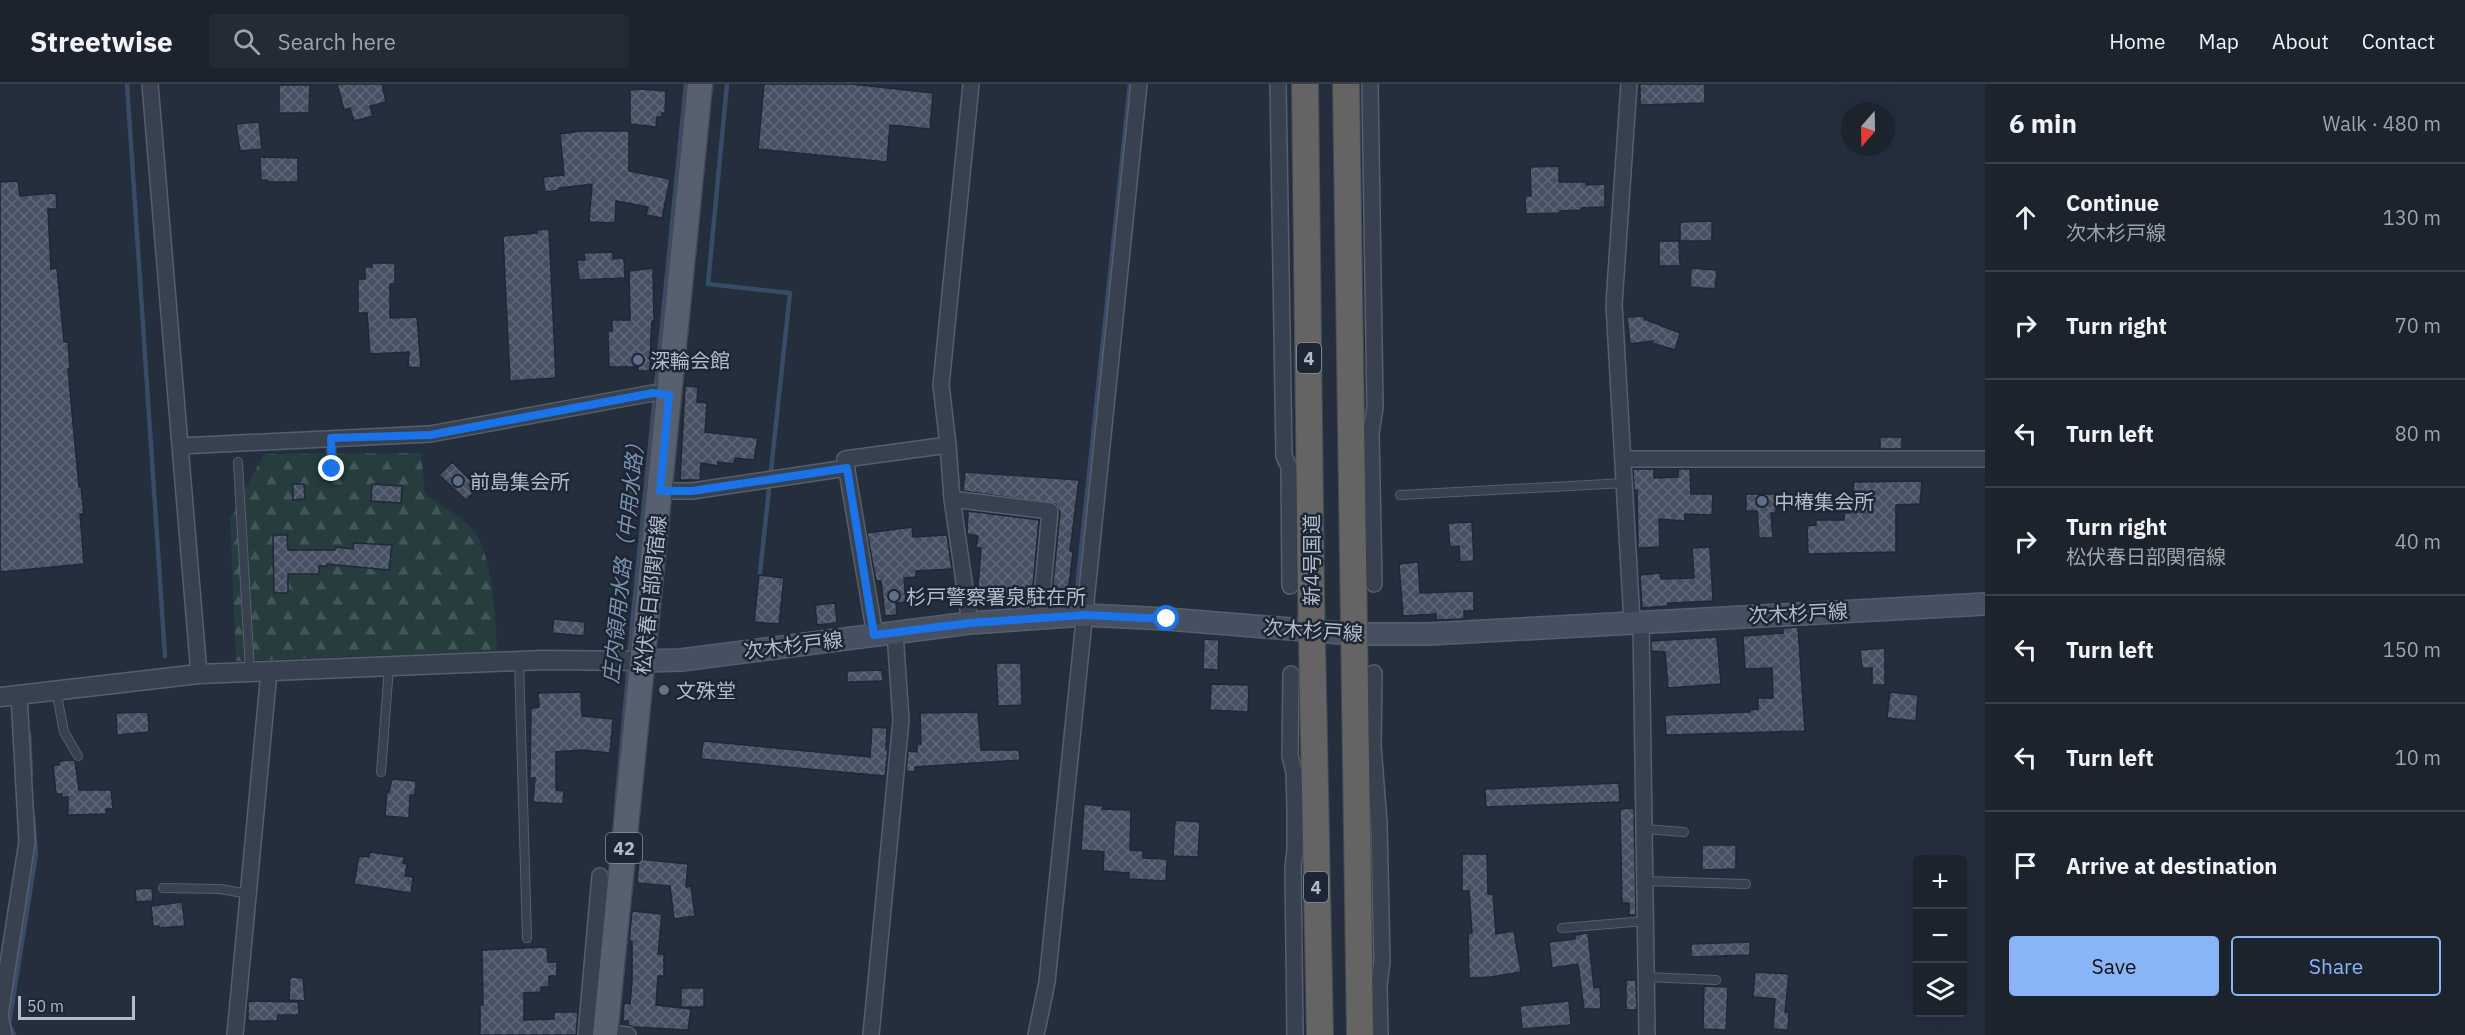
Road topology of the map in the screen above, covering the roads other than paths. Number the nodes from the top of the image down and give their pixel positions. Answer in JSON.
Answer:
{"nodes":[{"id":1,"x":150,"y":84,"type":"edge"},
{"id":2,"x":700,"y":84,"type":"edge"},
{"id":3,"x":971,"y":84,"type":"edge"},
{"id":4,"x":1139,"y":84,"type":"edge"},
{"id":5,"x":1278,"y":84,"type":"edge"},
{"id":6,"x":1305,"y":84,"type":"edge"},
{"id":7,"x":1346,"y":84,"type":"edge"},
{"id":8,"x":1370,"y":84,"type":"edge"},
{"id":9,"x":1629,"y":84,"type":"edge"},
{"id":10,"x":669,"y":395,"type":"junction"},
{"id":11,"x":331,"y":438,"type":"junction"},
{"id":12,"x":180,"y":446,"type":"junction"},
{"id":13,"x":948,"y":446,"type":"junction"},
{"id":14,"x":1361,"y":458,"type":"junction"},
{"id":15,"x":1624,"y":459,"type":"junction"},
{"id":16,"x":1985,"y":459,"type":"edge"},
{"id":17,"x":238,"y":462,"type":"dead end"},
{"id":18,"x":847,"y":468,"type":"junction"},
{"id":19,"x":332,"y":469,"type":"dead end"},
{"id":20,"x":1625,"y":483,"type":"junction"},
{"id":21,"x":660,"y":491,"type":"junction"},
{"id":22,"x":1400,"y":495,"type":"dead end"},
{"id":23,"x":952,"y":499,"type":"junction"},
{"id":24,"x":1301,"y":506,"type":"junction"},
{"id":25,"x":1374,"y":584,"type":"dead end"},
{"id":26,"x":1290,"y":586,"type":"dead end"},
{"id":27,"x":1985,"y":604,"type":"edge"},
{"id":28,"x":1085,"y":615,"type":"junction"},
{"id":29,"x":1040,"y":617,"type":"junction"},
{"id":30,"x":1636,"y":622,"type":"junction"},
{"id":31,"x":970,"y":623,"type":"junction"},
{"id":32,"x":1312,"y":631,"type":"junction"},
{"id":33,"x":885,"y":634,"type":"junction"},
{"id":34,"x":1354,"y":634,"type":"junction"},
{"id":35,"x":519,"y":661,"type":"junction"},
{"id":36,"x":644,"y":661,"type":"junction"},
{"id":37,"x":389,"y":667,"type":"junction"},
{"id":38,"x":250,"y":672,"type":"junction"},
{"id":39,"x":269,"y":672,"type":"junction"},
{"id":40,"x":1374,"y":673,"type":"dead end"},
{"id":41,"x":199,"y":674,"type":"junction"},
{"id":42,"x":1291,"y":674,"type":"dead end"},
{"id":43,"x":56,"y":690,"type":"junction"},
{"id":44,"x":19,"y":695,"type":"junction"},
{"id":45,"x":0,"y":697,"type":"edge"},
{"id":46,"x":78,"y":756,"type":"dead end"},
{"id":47,"x":381,"y":772,"type":"dead end"},
{"id":48,"x":1644,"y":829,"type":"junction"},
{"id":49,"x":1684,"y":832,"type":"dead end"},
{"id":50,"x":600,"y":876,"type":"dead end"},
{"id":51,"x":1645,"y":881,"type":"junction"},
{"id":52,"x":1746,"y":884,"type":"dead end"},
{"id":53,"x":163,"y":888,"type":"dead end"},
{"id":54,"x":249,"y":894,"type":"junction"},
{"id":55,"x":1645,"y":921,"type":"junction"},
{"id":56,"x":1562,"y":928,"type":"dead end"},
{"id":57,"x":527,"y":938,"type":"dead end"},
{"id":58,"x":1646,"y":977,"type":"junction"},
{"id":59,"x":1716,"y":980,"type":"dead end"},
{"id":60,"x":598,"y":1006,"type":"junction"},
{"id":61,"x":1370,"y":1027,"type":"edge"},
{"id":62,"x":606,"y":1034,"type":"edge"},
{"id":63,"x":4,"y":1035,"type":"edge"},
{"id":64,"x":235,"y":1035,"type":"edge"},
{"id":65,"x":871,"y":1035,"type":"edge"},
{"id":66,"x":1036,"y":1035,"type":"edge"},
{"id":67,"x":1295,"y":1035,"type":"edge"},
{"id":68,"x":1320,"y":1035,"type":"edge"},
{"id":69,"x":1647,"y":1035,"type":"edge"}],
"edges":[{"from":1,"to":12,"type":"street"},
{"from":2,"to":10,"type":"main road","name":"松伏春日部関宿線","number":"42"},
{"from":3,"to":13,"type":"street"},
{"from":4,"to":28,"type":"street"},
{"from":5,"to":24,"type":"street"},
{"from":6,"to":24,"type":"highway","name":"新4号国道","number":"4"},
{"from":7,"to":14,"type":"highway","number":"4"},
{"from":8,"to":14,"type":"street"},
{"from":9,"to":15,"type":"street"},
{"from":10,"to":11,"type":"street"},
{"from":10,"to":21,"type":"main road","name":"松伏春日部関宿線","number":"42"},
{"from":11,"to":12,"type":"street"},
{"from":11,"to":19,"type":"lane"},
{"from":12,"to":41,"type":"street"},
{"from":13,"to":18,"type":"street"},
{"from":13,"to":23,"type":"street"},
{"from":14,"to":25,"type":"street"},
{"from":14,"to":34,"type":"highway","number":"4"},
{"from":15,"to":16,"type":"street"},
{"from":15,"to":20,"type":"street"},
{"from":17,"to":38,"type":"lane"},
{"from":18,"to":21,"type":"street"},
{"from":18,"to":33,"type":"street"},
{"from":20,"to":22,"type":"lane"},
{"from":20,"to":30,"type":"street"},
{"from":21,"to":36,"type":"main road","name":"松伏春日部関宿線","number":"42"},
{"from":23,"to":29,"type":"street"},
{"from":23,"to":31,"type":"street"},
{"from":24,"to":26,"type":"street"},
{"from":24,"to":32,"type":"highway","name":"新4号国道","number":"4"},
{"from":27,"to":30,"type":"main road","name":"次木杉戸線"},
{"from":28,"to":29,"type":"main road","name":"次木杉戸線"},
{"from":28,"to":32,"type":"main road","name":"次木杉戸線"},
{"from":28,"to":66,"type":"street"},
{"from":29,"to":31,"type":"main road","name":"次木杉戸線"},
{"from":30,"to":34,"type":"main road","name":"次木杉戸線"},
{"from":30,"to":48,"type":"street"},
{"from":31,"to":33,"type":"main road","name":"次木杉戸線"},
{"from":32,"to":34,"type":"main road","name":"次木杉戸線"},
{"from":32,"to":68,"type":"highway","name":"新4号国道","number":"4"},
{"from":33,"to":36,"type":"main road","name":"次木杉戸線"},
{"from":33,"to":65,"type":"street"},
{"from":34,"to":61,"type":"highway","number":"4"},
{"from":35,"to":36,"type":"street"},
{"from":35,"to":37,"type":"street"},
{"from":35,"to":57,"type":"lane"},
{"from":36,"to":60,"type":"main road","name":"松伏春日部関宿線","number":"42"},
{"from":37,"to":39,"type":"street"},
{"from":37,"to":47,"type":"lane"},
{"from":38,"to":39,"type":"street"},
{"from":38,"to":41,"type":"street"},
{"from":39,"to":54,"type":"street"},
{"from":40,"to":61,"type":"street"},
{"from":41,"to":43,"type":"street"},
{"from":42,"to":67,"type":"street"},
{"from":43,"to":44,"type":"street"},
{"from":43,"to":46,"type":"lane"},
{"from":44,"to":45,"type":"street"},
{"from":44,"to":63,"type":"street"},
{"from":48,"to":49,"type":"lane"},
{"from":48,"to":51,"type":"street"},
{"from":50,"to":60,"type":"street"},
{"from":51,"to":52,"type":"lane"},
{"from":51,"to":55,"type":"street"},
{"from":53,"to":54,"type":"lane"},
{"from":54,"to":64,"type":"street"},
{"from":55,"to":56,"type":"lane"},
{"from":55,"to":58,"type":"street"},
{"from":58,"to":59,"type":"lane"},
{"from":58,"to":69,"type":"street"},
{"from":60,"to":62,"type":"main road","name":"松伏春日部関宿線","number":"42"}]}
